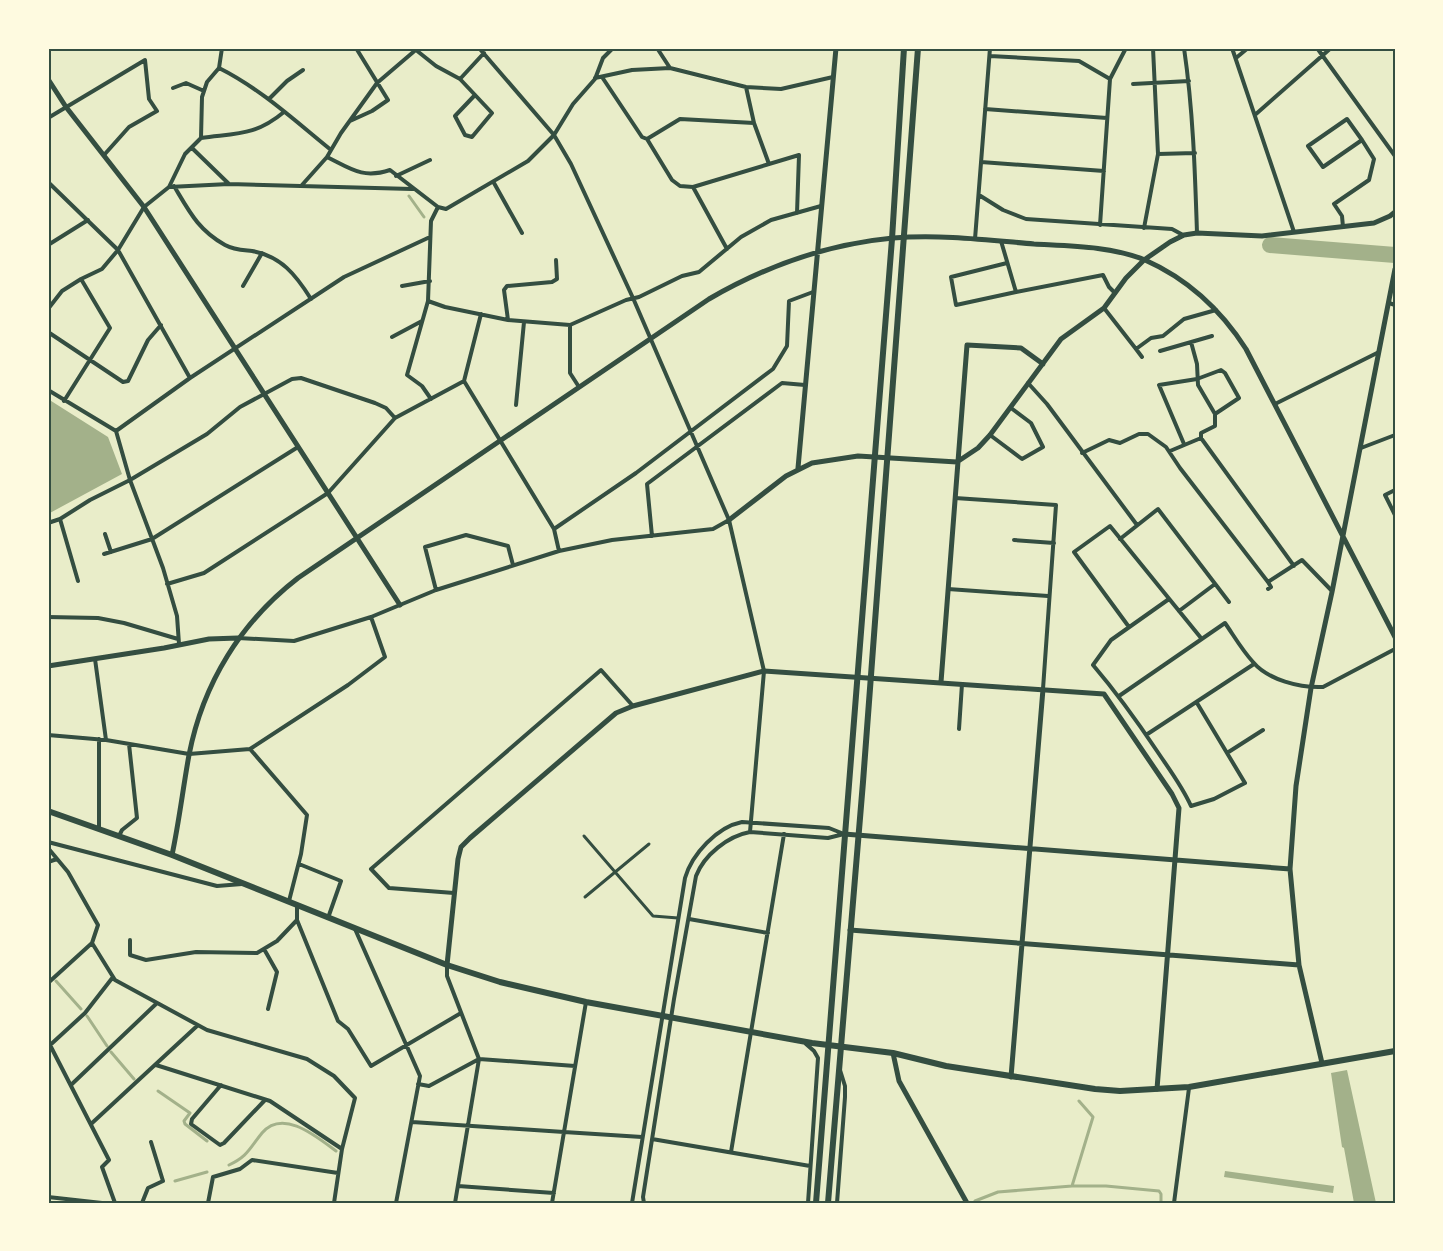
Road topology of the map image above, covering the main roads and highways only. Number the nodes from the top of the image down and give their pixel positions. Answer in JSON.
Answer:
{"nodes":[{"id":1,"x":904,"y":48,"type":"edge"},
{"id":2,"x":918,"y":48,"type":"edge"},
{"id":3,"x":48,"y":811,"type":"edge"},
{"id":4,"x":829,"y":1043,"type":"junction"},
{"id":5,"x":841,"y":1046,"type":"junction"},
{"id":6,"x":1395,"y":1051,"type":"edge"},
{"id":7,"x":816,"y":1203,"type":"edge"},
{"id":8,"x":828,"y":1203,"type":"edge"}],
"edges":[{"from":1,"to":4,"type":"main road"},
{"from":2,"to":5,"type":"main road"},
{"from":3,"to":4,"type":"main road"},
{"from":4,"to":5,"type":"main road"},
{"from":4,"to":7,"type":"main road"},
{"from":5,"to":6,"type":"main road"},
{"from":5,"to":8,"type":"main road"}]}
